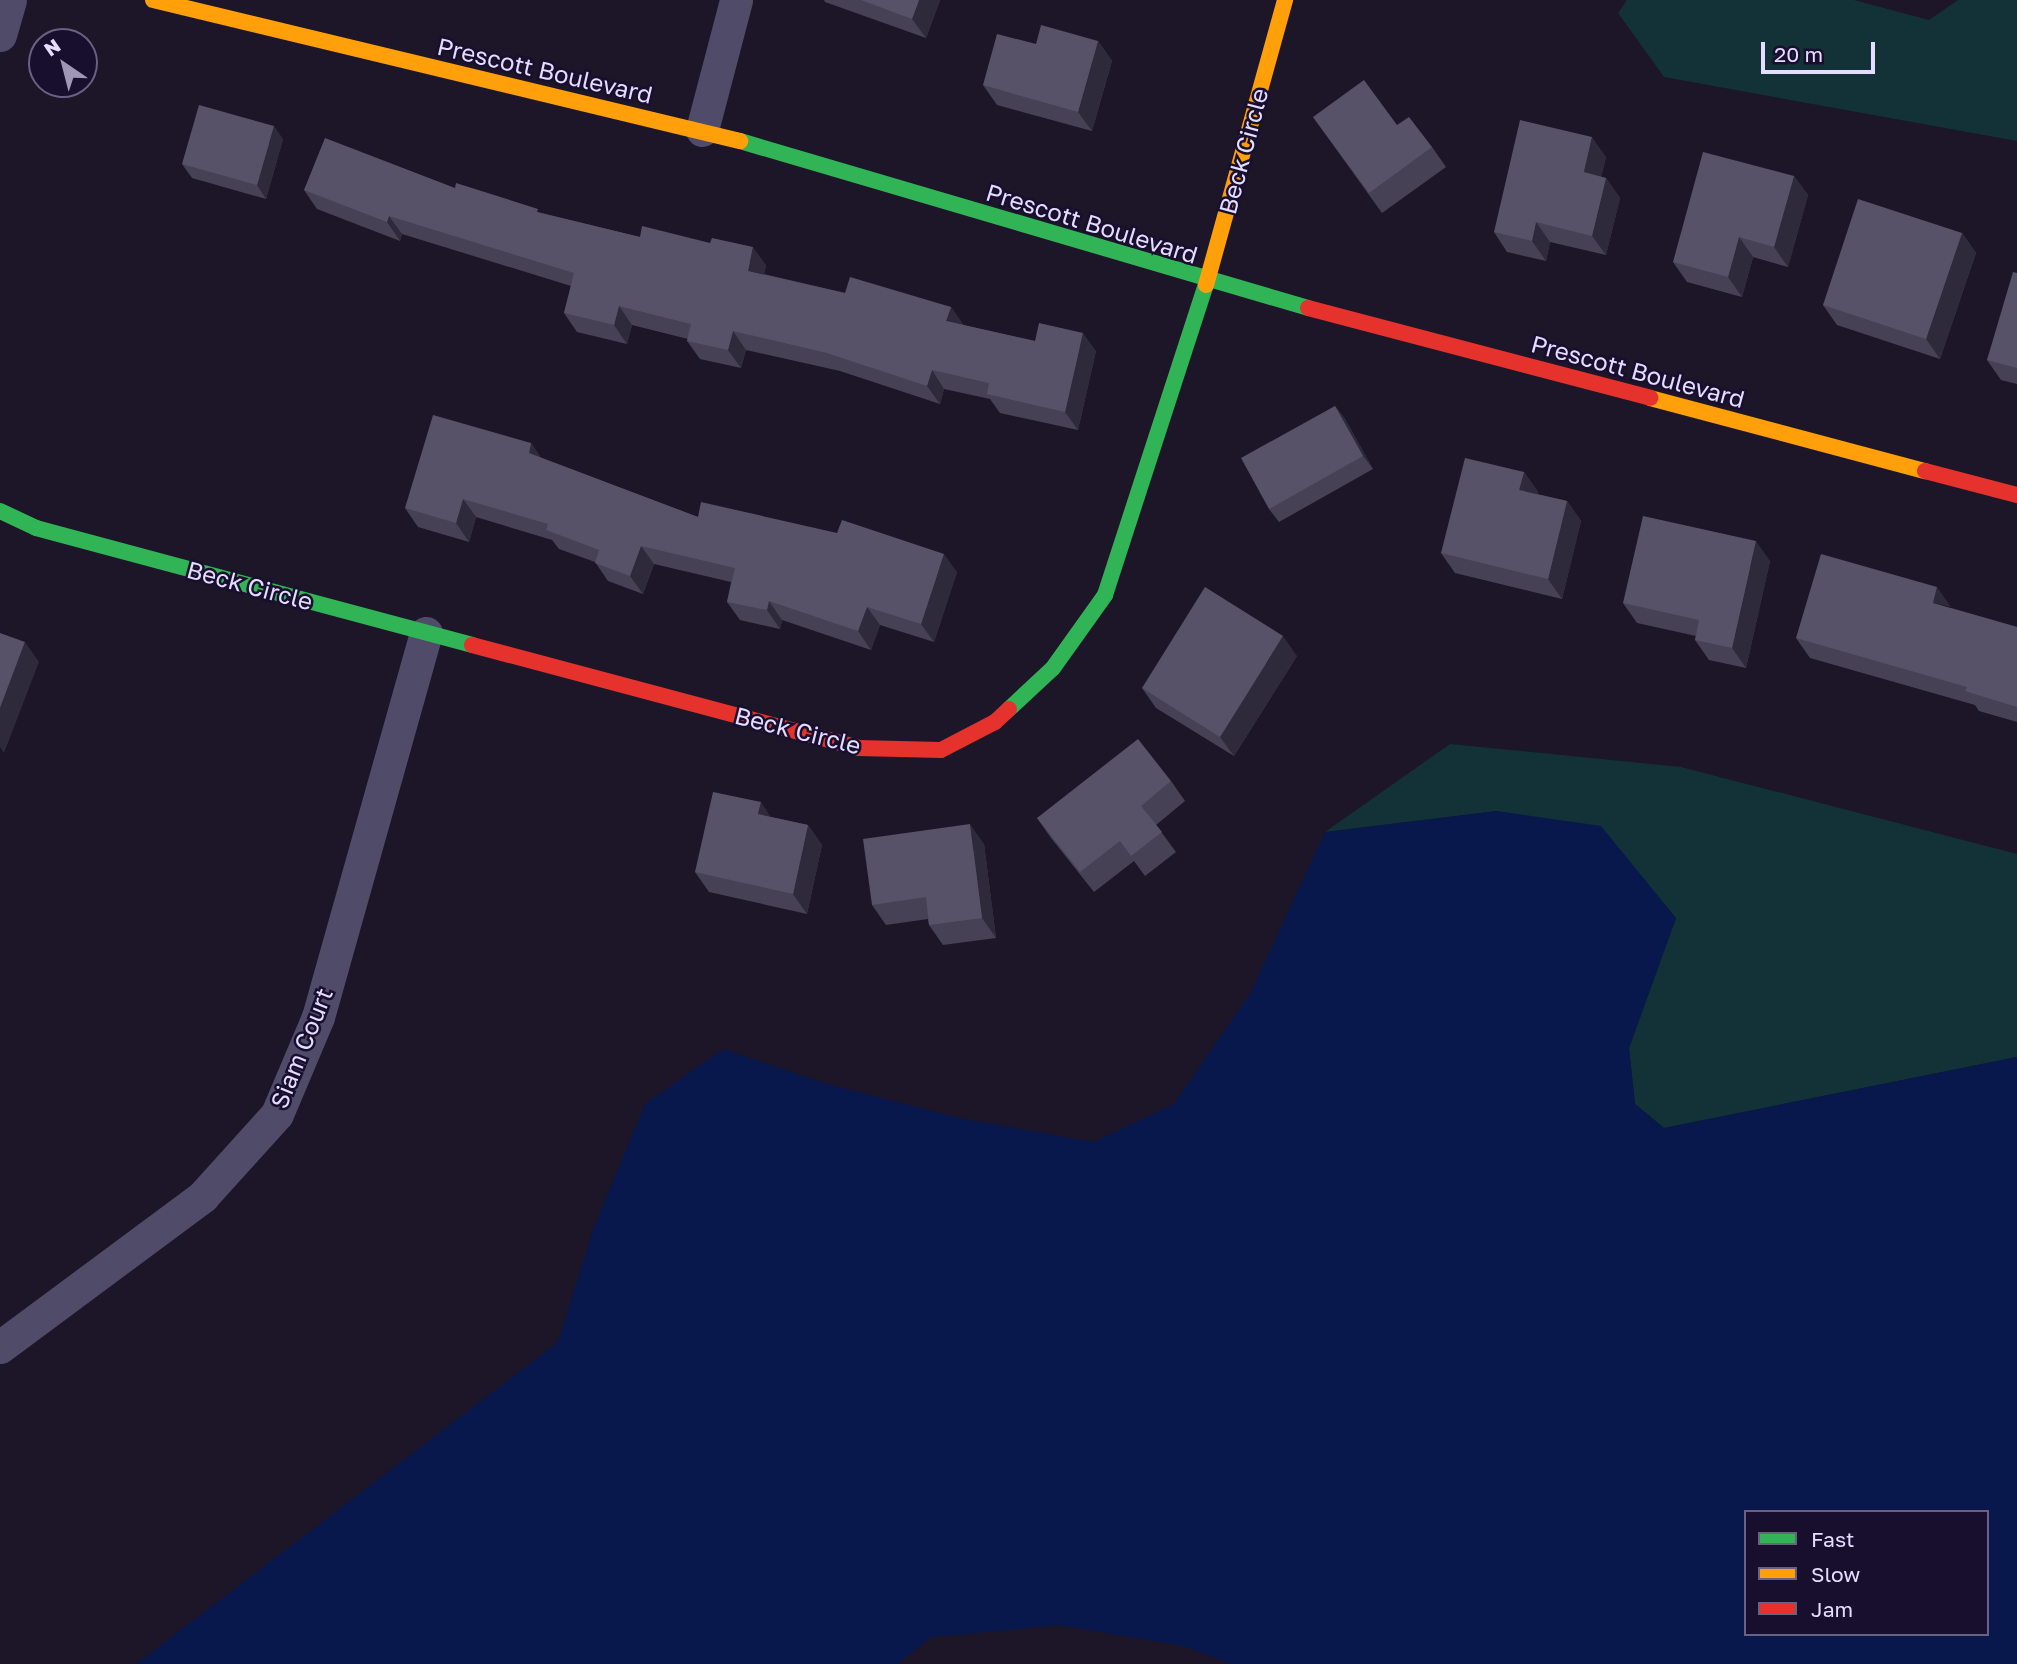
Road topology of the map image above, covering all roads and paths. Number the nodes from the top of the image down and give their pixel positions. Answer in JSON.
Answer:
{"nodes":[{"id":1,"x":10,"y":0,"type":"edge"},
{"id":2,"x":153,"y":0,"type":"edge"},
{"id":3,"x":736,"y":0,"type":"edge"},
{"id":4,"x":1284,"y":0,"type":"edge"},
{"id":5,"x":0,"y":35,"type":"edge"},
{"id":6,"x":702,"y":130,"type":"junction"},
{"id":7,"x":1207,"y":281,"type":"junction"},
{"id":8,"x":2017,"y":495,"type":"edge"},
{"id":9,"x":0,"y":511,"type":"edge"},
{"id":10,"x":426,"y":633,"type":"junction"},
{"id":11,"x":0,"y":1347,"type":"edge"}],
"edges":[{"from":1,"to":5,"type":"street"},
{"from":2,"to":6,"type":"street","name":"Prescott Boulevard"},
{"from":3,"to":6,"type":"street"},
{"from":4,"to":7,"type":"street","name":"Beck Circle"},
{"from":6,"to":7,"type":"street","name":"Prescott Boulevard"},
{"from":7,"to":8,"type":"street","name":"Prescott Boulevard"},
{"from":7,"to":10,"type":"street","name":"Beck Circle"},
{"from":9,"to":10,"type":"street","name":"Beck Circle"},
{"from":10,"to":11,"type":"street","name":"Siam Court"}]}
